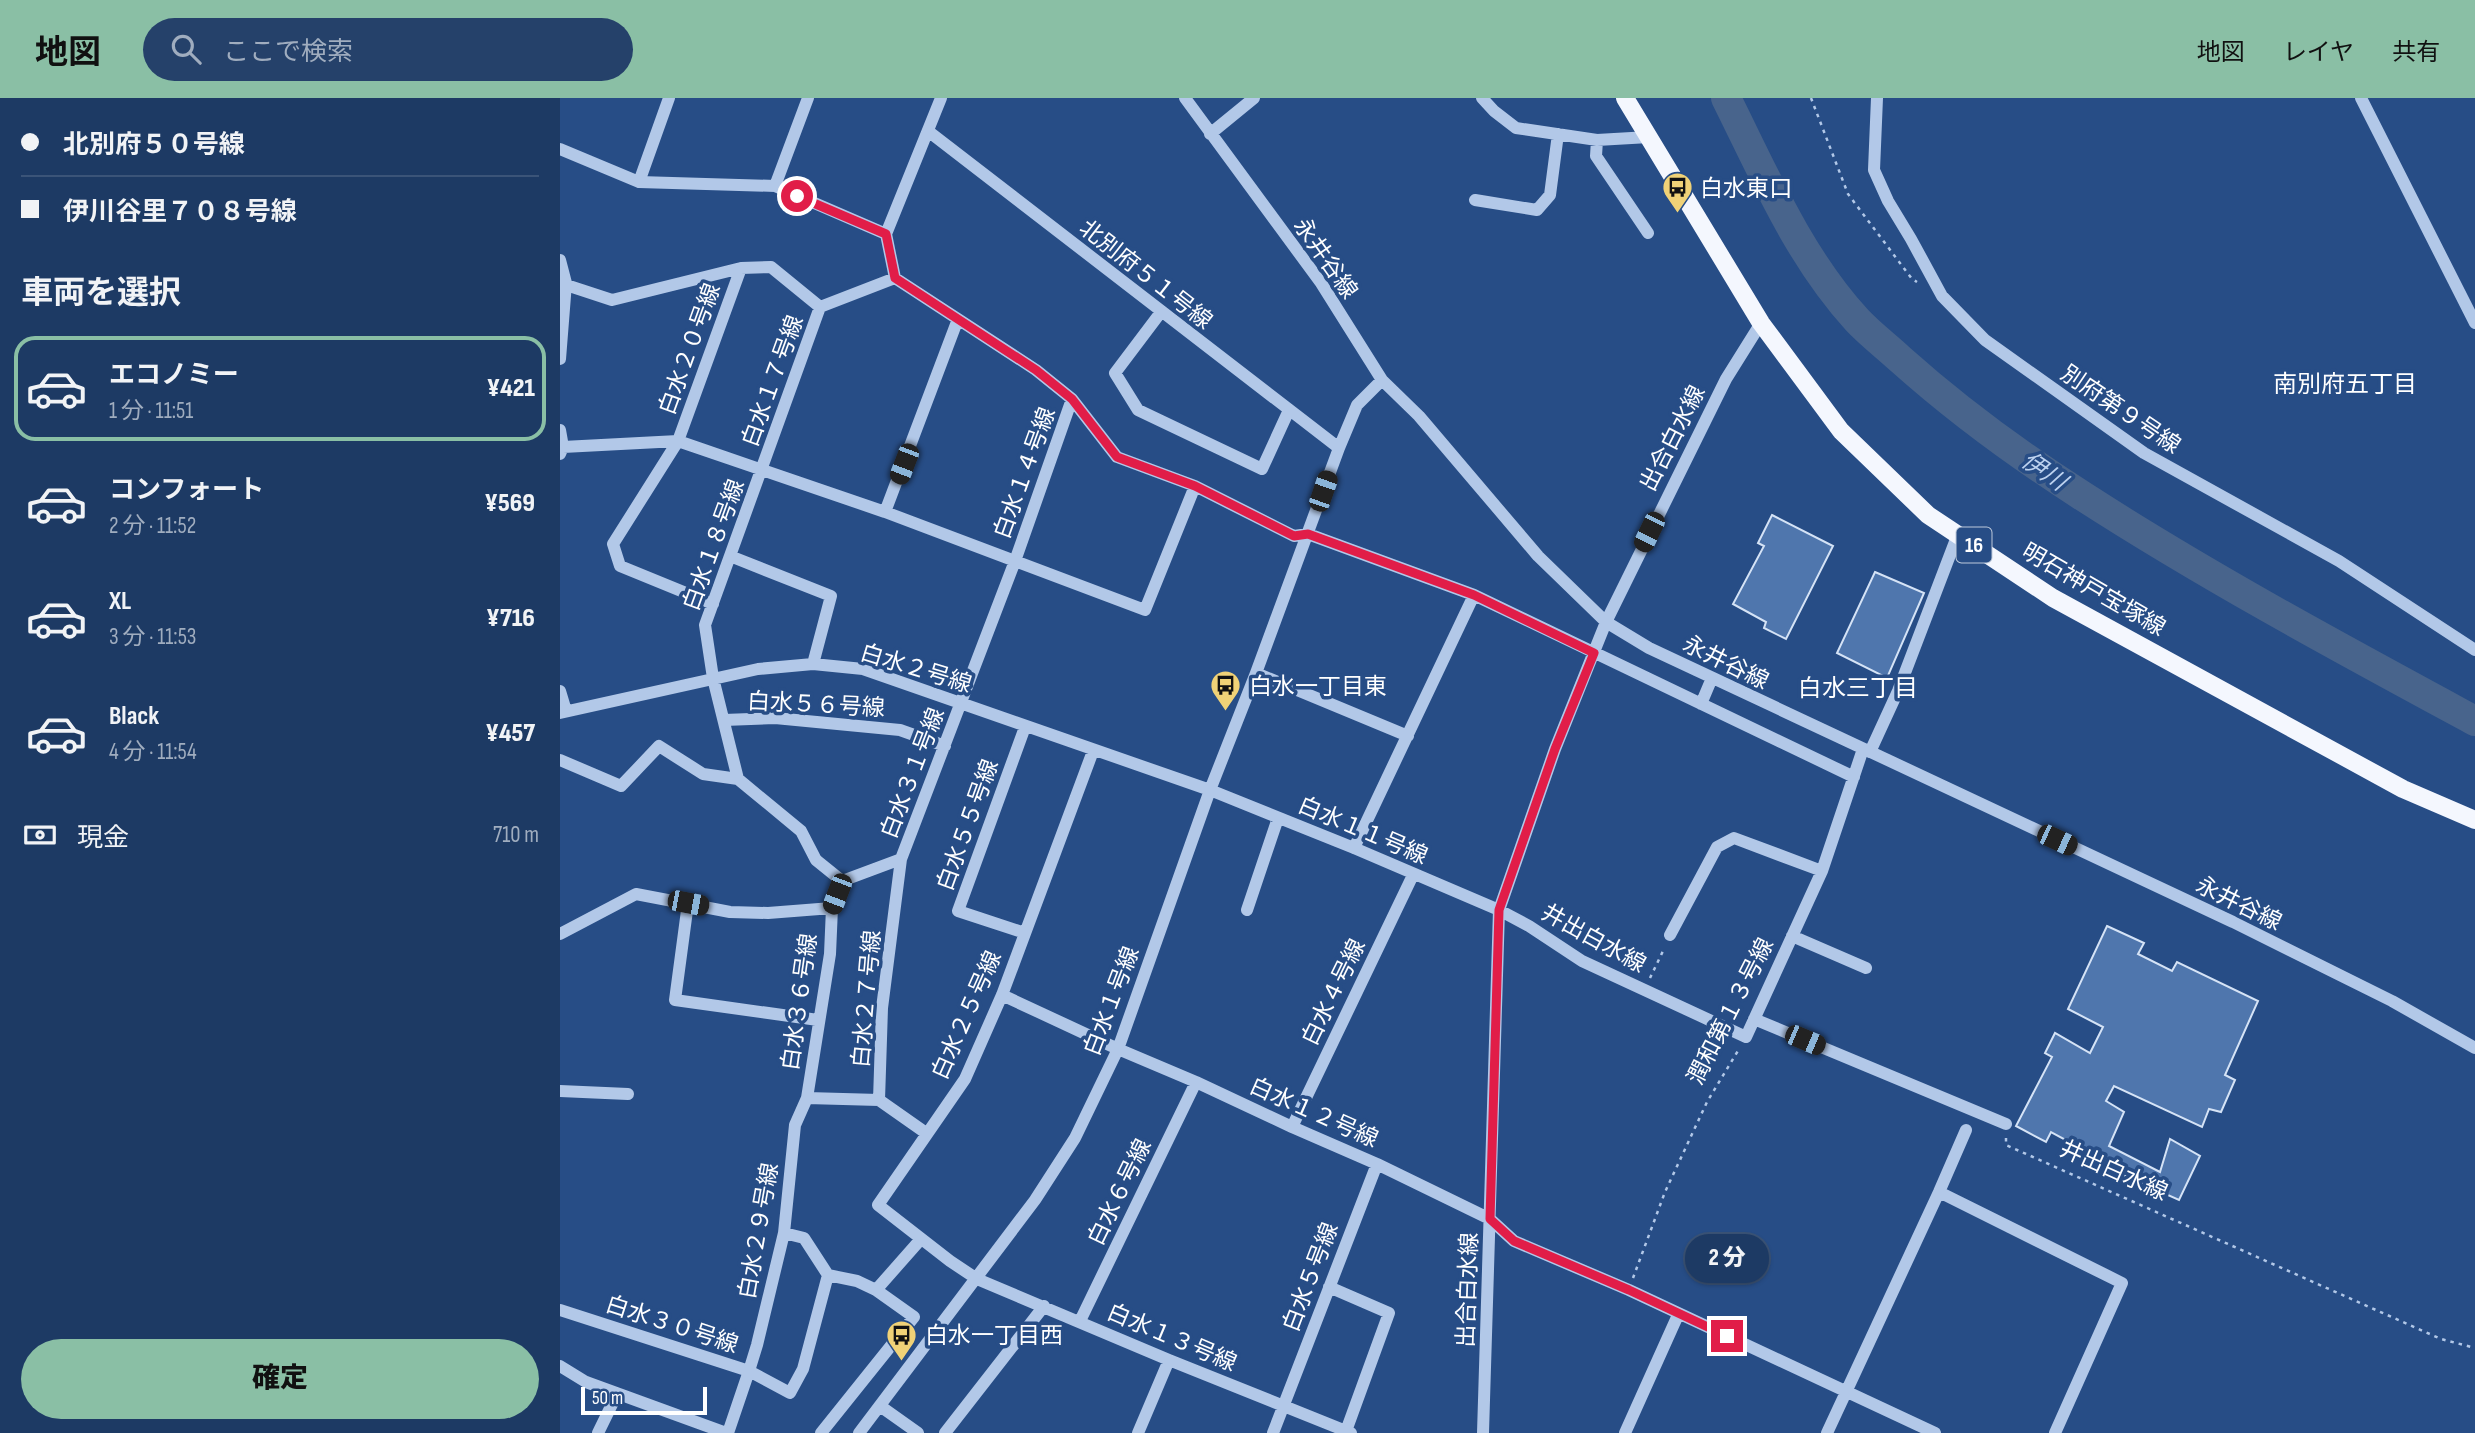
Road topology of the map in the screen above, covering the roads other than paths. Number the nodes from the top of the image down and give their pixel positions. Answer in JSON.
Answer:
{"nodes":[{"id":1,"x":670,"y":98,"type":"edge"},
{"id":2,"x":808,"y":98,"type":"edge"},
{"id":3,"x":941,"y":98,"type":"edge"},
{"id":4,"x":1185,"y":98,"type":"edge"},
{"id":5,"x":1254,"y":98,"type":"edge"},
{"id":6,"x":1482,"y":98,"type":"edge"},
{"id":7,"x":1625,"y":98,"type":"edge"},
{"id":8,"x":1877,"y":98,"type":"edge"},
{"id":9,"x":2361,"y":98,"type":"edge"},
{"id":10,"x":928,"y":131,"type":"junction"},
{"id":11,"x":1210,"y":134,"type":"junction"},
{"id":12,"x":1558,"y":134,"type":"junction"},
{"id":13,"x":1649,"y":137,"type":"junction"},
{"id":14,"x":1597,"y":140,"type":"junction"},
{"id":15,"x":560,"y":149,"type":"edge"},
{"id":16,"x":639,"y":183,"type":"junction"},
{"id":17,"x":775,"y":186,"type":"junction"},
{"id":18,"x":1475,"y":200,"type":"dead end"},
{"id":19,"x":1648,"y":233,"type":"dead end"},
{"id":20,"x":886,"y":234,"type":"junction"},
{"id":21,"x":560,"y":260,"type":"edge"},
{"id":22,"x":741,"y":268,"type":"junction"},
{"id":23,"x":895,"y":278,"type":"junction"},
{"id":24,"x":563,"y":283,"type":"edge"},
{"id":25,"x":820,"y":307,"type":"junction"},
{"id":26,"x":1161,"y":312,"type":"junction"},
{"id":27,"x":958,"y":319,"type":"junction"},
{"id":28,"x":1761,"y":323,"type":"junction"},
{"id":29,"x":2475,"y":323,"type":"edge"},
{"id":30,"x":560,"y":359,"type":"edge"},
{"id":31,"x":1382,"y":380,"type":"junction"},
{"id":32,"x":1072,"y":399,"type":"junction"},
{"id":33,"x":1289,"y":410,"type":"junction"},
{"id":34,"x":560,"y":430,"type":"edge"},
{"id":35,"x":678,"y":441,"type":"junction"},
{"id":36,"x":1339,"y":448,"type":"junction"},
{"id":37,"x":562,"y":451,"type":"edge"},
{"id":38,"x":763,"y":468,"type":"junction"},
{"id":39,"x":1195,"y":486,"type":"junction"},
{"id":40,"x":885,"y":512,"type":"junction"},
{"id":41,"x":1308,"y":534,"type":"junction"},
{"id":42,"x":1958,"y":534,"type":"junction"},
{"id":43,"x":730,"y":556,"type":"junction"},
{"id":44,"x":1015,"y":561,"type":"junction"},
{"id":45,"x":1474,"y":595,"type":"junction"},
{"id":46,"x":713,"y":604,"type":"junction"},
{"id":47,"x":1606,"y":622,"type":"junction"},
{"id":48,"x":2475,"y":650,"type":"edge"},
{"id":49,"x":1594,"y":653,"type":"junction"},
{"id":50,"x":813,"y":664,"type":"junction"},
{"id":51,"x":1256,"y":673,"type":"junction"},
{"id":52,"x":713,"y":678,"type":"junction"},
{"id":53,"x":1712,"y":678,"type":"junction"},
{"id":54,"x":560,"y":691,"type":"edge"},
{"id":55,"x":961,"y":704,"type":"junction"},
{"id":56,"x":1701,"y":704,"type":"junction"},
{"id":57,"x":563,"y":712,"type":"edge"},
{"id":58,"x":724,"y":720,"type":"junction"},
{"id":59,"x":1025,"y":727,"type":"junction"},
{"id":60,"x":1408,"y":736,"type":"junction"},
{"id":61,"x":945,"y":746,"type":"junction"},
{"id":62,"x":1093,"y":751,"type":"junction"},
{"id":63,"x":1866,"y":751,"type":"junction"},
{"id":64,"x":560,"y":760,"type":"edge"},
{"id":65,"x":1854,"y":777,"type":"junction"},
{"id":66,"x":738,"y":779,"type":"junction"},
{"id":67,"x":1210,"y":790,"type":"junction"},
{"id":68,"x":1278,"y":818,"type":"junction"},
{"id":69,"x":2475,"y":820,"type":"edge"},
{"id":70,"x":1354,"y":848,"type":"junction"},
{"id":71,"x":901,"y":859,"type":"junction"},
{"id":72,"x":1822,"y":871,"type":"junction"},
{"id":73,"x":1413,"y":875,"type":"junction"},
{"id":74,"x":842,"y":881,"type":"junction"},
{"id":75,"x":688,"y":903,"type":"junction"},
{"id":76,"x":832,"y":908,"type":"junction"},
{"id":77,"x":1247,"y":910,"type":"dead end"},
{"id":78,"x":1499,"y":910,"type":"junction"},
{"id":79,"x":560,"y":933,"type":"edge"},
{"id":80,"x":1025,"y":933,"type":"junction"},
{"id":81,"x":1670,"y":935,"type":"road end"},
{"id":82,"x":1792,"y":936,"type":"junction"},
{"id":83,"x":1866,"y":968,"type":"dead end"},
{"id":84,"x":1002,"y":995,"type":"junction"},
{"id":85,"x":1754,"y":1019,"type":"junction"},
{"id":86,"x":818,"y":1020,"type":"junction"},
{"id":87,"x":1746,"y":1037,"type":"joint"},
{"id":88,"x":2475,"y":1048,"type":"edge"},
{"id":89,"x":1118,"y":1049,"type":"junction"},
{"id":90,"x":1196,"y":1082,"type":"junction"},
{"id":91,"x":560,"y":1091,"type":"edge"},
{"id":92,"x":628,"y":1094,"type":"dead end"},
{"id":93,"x":807,"y":1098,"type":"junction"},
{"id":94,"x":879,"y":1100,"type":"junction"},
{"id":95,"x":2006,"y":1124,"type":"road end"},
{"id":96,"x":1292,"y":1127,"type":"junction"},
{"id":97,"x":1966,"y":1130,"type":"dead end"},
{"id":98,"x":926,"y":1133,"type":"junction"},
{"id":99,"x":1377,"y":1164,"type":"junction"},
{"id":100,"x":1939,"y":1192,"type":"junction"},
{"id":101,"x":1490,"y":1219,"type":"junction"},
{"id":102,"x":783,"y":1233,"type":"junction"},
{"id":103,"x":921,"y":1239,"type":"junction"},
{"id":104,"x":828,"y":1275,"type":"junction"},
{"id":105,"x":977,"y":1279,"type":"junction"},
{"id":106,"x":1329,"y":1287,"type":"junction"},
{"id":107,"x":876,"y":1290,"type":"junction"},
{"id":108,"x":1044,"y":1306,"type":"junction"},
{"id":109,"x":560,"y":1310,"type":"edge"},
{"id":110,"x":1678,"y":1314,"type":"junction"},
{"id":111,"x":1080,"y":1321,"type":"junction"},
{"id":112,"x":1169,"y":1360,"type":"junction"},
{"id":113,"x":560,"y":1366,"type":"edge"},
{"id":114,"x":749,"y":1371,"type":"junction"},
{"id":115,"x":1847,"y":1391,"type":"junction"},
{"id":116,"x":617,"y":1394,"type":"junction"},
{"id":117,"x":880,"y":1406,"type":"junction"},
{"id":118,"x":1282,"y":1406,"type":"junction"},
{"id":119,"x":1349,"y":1432,"type":"edge"},
{"id":120,"x":598,"y":1433,"type":"edge"},
{"id":121,"x":727,"y":1433,"type":"edge"},
{"id":122,"x":821,"y":1433,"type":"edge"},
{"id":123,"x":859,"y":1433,"type":"edge"},
{"id":124,"x":918,"y":1433,"type":"edge"},
{"id":125,"x":945,"y":1433,"type":"edge"},
{"id":126,"x":1138,"y":1433,"type":"edge"},
{"id":127,"x":1273,"y":1433,"type":"edge"},
{"id":128,"x":1483,"y":1433,"type":"edge"},
{"id":129,"x":1625,"y":1433,"type":"edge"},
{"id":130,"x":1827,"y":1433,"type":"edge"},
{"id":131,"x":1935,"y":1433,"type":"edge"},
{"id":132,"x":2055,"y":1433,"type":"edge"}],
"edges":[{"from":1,"to":16,"type":"street"},
{"from":2,"to":17,"type":"street"},
{"from":3,"to":10,"type":"street"},
{"from":4,"to":11,"type":"street","name":"永井谷線"},
{"from":5,"to":11,"type":"street"},
{"from":6,"to":12,"type":"street"},
{"from":7,"to":13,"type":"main road","name":"明石神戸宝塚線","number":"16"},
{"from":8,"to":48,"type":"street","name":"別府第９号線"},
{"from":9,"to":29,"type":"street"},
{"from":10,"to":20,"type":"street"},
{"from":10,"to":26,"type":"street","name":"北別府５１号線"},
{"from":11,"to":31,"type":"street","name":"永井谷線"},
{"from":12,"to":14,"type":"street"},
{"from":12,"to":18,"type":"street"},
{"from":13,"to":14,"type":"street"},
{"from":13,"to":28,"type":"main road","name":"明石神戸宝塚線","number":"16"},
{"from":14,"to":19,"type":"street"},
{"from":15,"to":16,"type":"street"},
{"from":16,"to":17,"type":"street"},
{"from":17,"to":20,"type":"street"},
{"from":20,"to":23,"type":"street"},
{"from":21,"to":24,"type":"street"},
{"from":22,"to":24,"type":"street"},
{"from":22,"to":25,"type":"street","name":"白水２０号線"},
{"from":22,"to":35,"type":"street","name":"白水２０号線"},
{"from":23,"to":25,"type":"street"},
{"from":23,"to":27,"type":"street"},
{"from":24,"to":30,"type":"street"},
{"from":25,"to":38,"type":"street","name":"白水１７号線"},
{"from":26,"to":33,"type":"street","name":"北別府５１号線"},
{"from":26,"to":33,"type":"street"},
{"from":27,"to":32,"type":"street"},
{"from":27,"to":40,"type":"street"},
{"from":28,"to":42,"type":"main road","name":"明石神戸宝塚線","number":"16"},
{"from":28,"to":47,"type":"street","name":"出合白水線"},
{"from":31,"to":36,"type":"street","name":"白水１号線"},
{"from":31,"to":47,"type":"street","name":"永井谷線"},
{"from":32,"to":39,"type":"street"},
{"from":32,"to":44,"type":"street","name":"白水１４号線"},
{"from":33,"to":36,"type":"street","name":"北別府５１号線"},
{"from":34,"to":37,"type":"street"},
{"from":35,"to":37,"type":"street"},
{"from":35,"to":38,"type":"street","name":"白水２０号線"},
{"from":35,"to":46,"type":"street"},
{"from":36,"to":41,"type":"street","name":"白水１号線"},
{"from":38,"to":40,"type":"street","name":"白水２０号線"},
{"from":38,"to":43,"type":"street","name":"白水１８号線"},
{"from":39,"to":41,"type":"street"},
{"from":39,"to":44,"type":"street","name":"白水２０号線"},
{"from":40,"to":44,"type":"street","name":"白水２０号線"},
{"from":41,"to":45,"type":"street"},
{"from":41,"to":51,"type":"street","name":"白水１号線"},
{"from":42,"to":63,"type":"street","name":"潤和第１３号線"},
{"from":42,"to":69,"type":"main road","name":"明石神戸宝塚線","number":"16"},
{"from":43,"to":46,"type":"street","name":"白水１８号線"},
{"from":43,"to":50,"type":"street"},
{"from":44,"to":55,"type":"street","name":"白水１４号線"},
{"from":45,"to":49,"type":"street"},
{"from":45,"to":60,"type":"street"},
{"from":46,"to":52,"type":"street","name":"白水１８号線"},
{"from":47,"to":49,"type":"street","name":"出合白水線"},
{"from":47,"to":53,"type":"street","name":"永井谷線"},
{"from":49,"to":56,"type":"street"},
{"from":49,"to":78,"type":"street","name":"出合白水線"},
{"from":50,"to":52,"type":"street","name":"白水２号線"},
{"from":50,"to":55,"type":"street","name":"白水２号線"},
{"from":51,"to":60,"type":"street"},
{"from":51,"to":67,"type":"street","name":"白水１号線"},
{"from":52,"to":57,"type":"street","name":"白水２号線"},
{"from":52,"to":58,"type":"street","name":"白水１８号線"},
{"from":53,"to":56,"type":"street"},
{"from":53,"to":63,"type":"street","name":"永井谷線"},
{"from":54,"to":57,"type":"street"},
{"from":55,"to":59,"type":"street","name":"白水２号線"},
{"from":55,"to":61,"type":"street","name":"白水３１号線"},
{"from":56,"to":65,"type":"street"},
{"from":58,"to":61,"type":"street","name":"白水５６号線"},
{"from":58,"to":66,"type":"street","name":"白水１８号線"},
{"from":59,"to":62,"type":"street","name":"白水２号線"},
{"from":59,"to":80,"type":"street","name":"白水５５号線"},
{"from":60,"to":70,"type":"street"},
{"from":61,"to":71,"type":"street","name":"白水３１号線"},
{"from":62,"to":67,"type":"street","name":"白水２号線"},
{"from":62,"to":80,"type":"street","name":"白水２５号線"},
{"from":63,"to":65,"type":"street","name":"潤和第１３号線"},
{"from":63,"to":88,"type":"street","name":"永井谷線"},
{"from":64,"to":66,"type":"street"},
{"from":65,"to":72,"type":"street","name":"潤和第１３号線"},
{"from":66,"to":74,"type":"street"},
{"from":67,"to":68,"type":"street","name":"白水１１号線"},
{"from":67,"to":89,"type":"street","name":"白水１号線"},
{"from":68,"to":70,"type":"street","name":"白水１１号線"},
{"from":68,"to":77,"type":"street"},
{"from":70,"to":73,"type":"street","name":"白水１１号線"},
{"from":71,"to":74,"type":"street","name":"白水３１号線"},
{"from":71,"to":94,"type":"street","name":"白水２７号線"},
{"from":72,"to":81,"type":"street"},
{"from":72,"to":82,"type":"street","name":"潤和第１３号線"},
{"from":73,"to":78,"type":"street","name":"白水１１号線"},
{"from":73,"to":96,"type":"street","name":"白水４号線"},
{"from":74,"to":76,"type":"street"},
{"from":75,"to":76,"type":"street"},
{"from":75,"to":79,"type":"street"},
{"from":75,"to":86,"type":"street"},
{"from":76,"to":86,"type":"street","name":"白水３６号線"},
{"from":78,"to":87,"type":"street","name":"井出白水線"},
{"from":78,"to":101,"type":"street","name":"出合白水線"},
{"from":80,"to":84,"type":"street","name":"白水２５号線"},
{"from":82,"to":83,"type":"street"},
{"from":82,"to":85,"type":"street","name":"潤和第１３号線"},
{"from":84,"to":89,"type":"street","name":"白水１２号線"},
{"from":84,"to":98,"type":"street","name":"白水２５号線"},
{"from":85,"to":87,"type":"street","name":"潤和第１３号線"},
{"from":85,"to":95,"type":"street"},
{"from":86,"to":93,"type":"street","name":"白水３６号線"},
{"from":89,"to":90,"type":"street","name":"白水１２号線"},
{"from":89,"to":105,"type":"street","name":"白水１号線"},
{"from":90,"to":96,"type":"street","name":"白水１２号線"},
{"from":90,"to":111,"type":"street","name":"白水６号線"},
{"from":91,"to":92,"type":"street"},
{"from":93,"to":94,"type":"street","name":"白水３６号線"},
{"from":93,"to":102,"type":"street","name":"白水２９号線"},
{"from":94,"to":98,"type":"street"},
{"from":96,"to":99,"type":"street","name":"白水１２号線"},
{"from":97,"to":100,"type":"street"},
{"from":98,"to":103,"type":"street","name":"白水２５号線"},
{"from":99,"to":101,"type":"street","name":"白水１２号線"},
{"from":99,"to":106,"type":"street","name":"白水５号線"},
{"from":100,"to":115,"type":"street"},
{"from":100,"to":132,"type":"street"},
{"from":101,"to":110,"type":"street","name":"白水１２号線"},
{"from":101,"to":128,"type":"street","name":"出合白水線"},
{"from":102,"to":104,"type":"street"},
{"from":102,"to":114,"type":"street","name":"白水２９号線"},
{"from":103,"to":105,"type":"street","name":"白水２５号線"},
{"from":103,"to":107,"type":"street"},
{"from":104,"to":107,"type":"street"},
{"from":104,"to":114,"type":"street"},
{"from":105,"to":108,"type":"street","name":"白水１３号線"},
{"from":105,"to":117,"type":"street","name":"白水１号線"},
{"from":106,"to":118,"type":"street","name":"白水５号線"},
{"from":106,"to":119,"type":"street"},
{"from":107,"to":122,"type":"street"},
{"from":108,"to":111,"type":"street","name":"白水１３号線"},
{"from":108,"to":125,"type":"street"},
{"from":109,"to":114,"type":"street","name":"白水３０号線"},
{"from":110,"to":115,"type":"street","name":"白水１２号線"},
{"from":110,"to":129,"type":"street"},
{"from":111,"to":112,"type":"street","name":"白水１３号線"},
{"from":112,"to":118,"type":"street","name":"白水１３号線"},
{"from":112,"to":126,"type":"street"},
{"from":113,"to":116,"type":"street"},
{"from":114,"to":121,"type":"street","name":"白水３０号線"},
{"from":115,"to":130,"type":"street"},
{"from":115,"to":131,"type":"street","name":"白水１２号線"},
{"from":116,"to":120,"type":"street"},
{"from":116,"to":121,"type":"street"},
{"from":117,"to":123,"type":"street","name":"白水１号線"},
{"from":117,"to":124,"type":"street"},
{"from":118,"to":119,"type":"street","name":"白水１３号線"},
{"from":118,"to":127,"type":"street","name":"白水５号線"}]}
